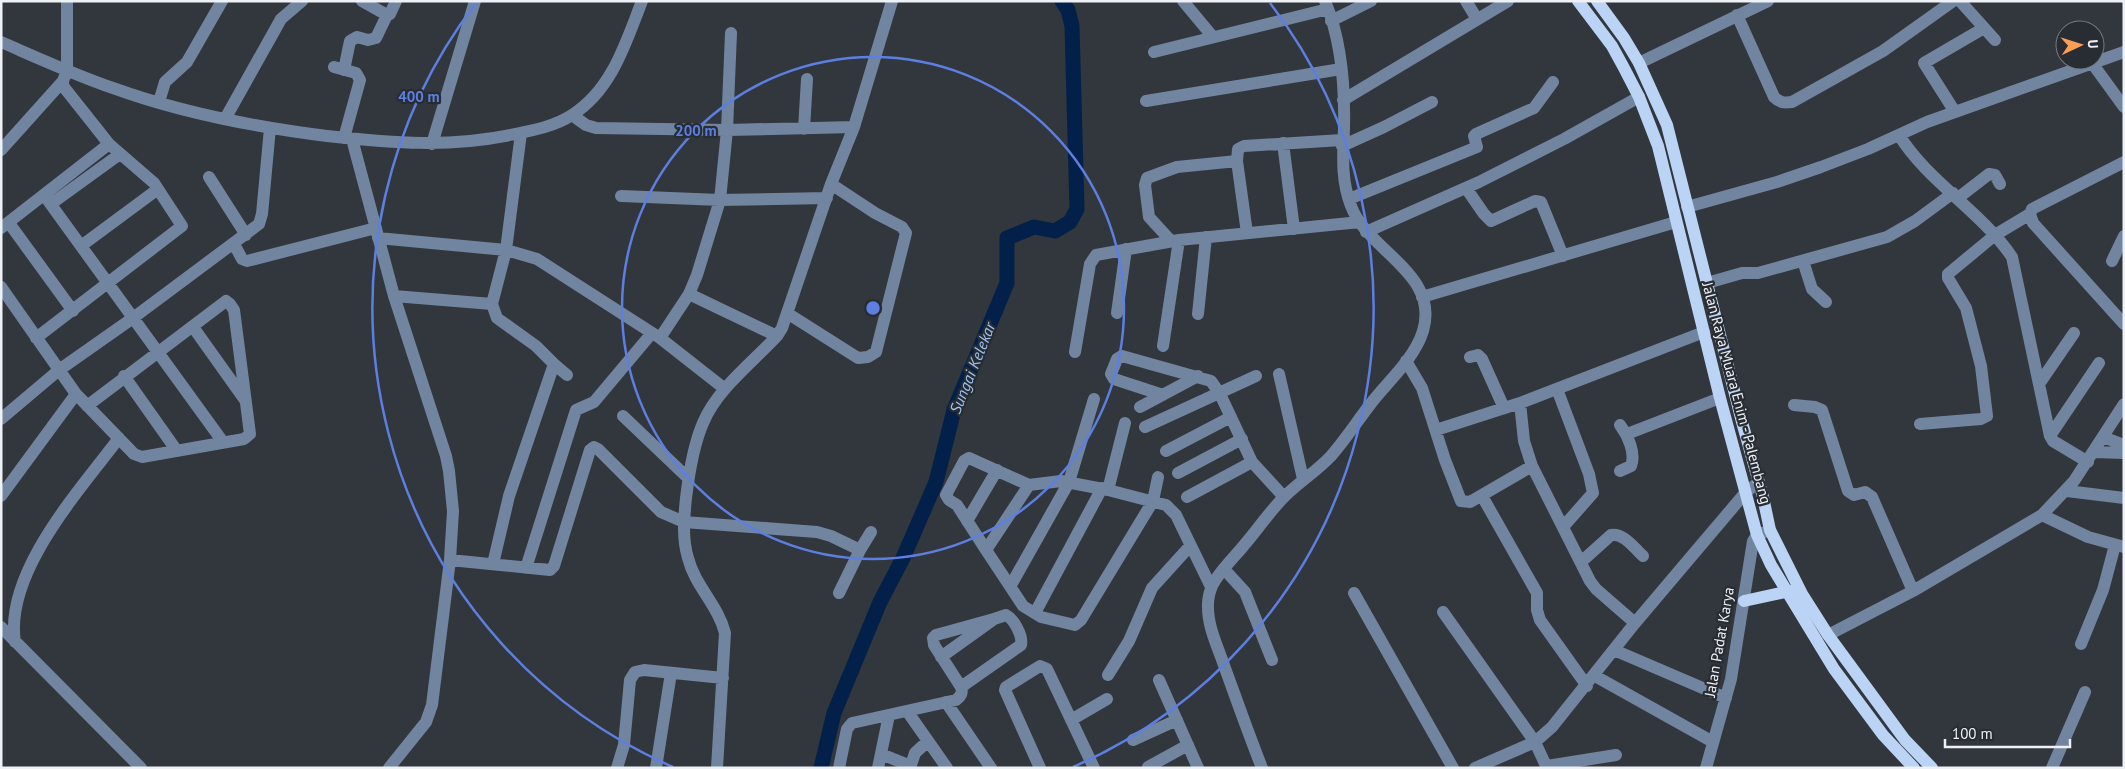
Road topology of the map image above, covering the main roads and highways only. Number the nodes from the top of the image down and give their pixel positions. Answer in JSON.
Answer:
{"nodes":[{"id":1,"x":1578,"y":1,"type":"edge"},
{"id":2,"x":1596,"y":1,"type":"edge"},
{"id":3,"x":1721,"y":403,"type":"junction"},
{"id":4,"x":1738,"y":405,"type":"junction"},
{"id":5,"x":1794,"y":591,"type":"junction"},
{"id":6,"x":1744,"y":601,"type":"road end"},
{"id":7,"x":1914,"y":768,"type":"edge"},
{"id":8,"x":1932,"y":768,"type":"edge"}],
"edges":[{"from":1,"to":3,"type":"main road","name":"Jalan Raya Muara Enim - Palembang"},
{"from":2,"to":4,"type":"main road","name":"Jalan Raya Muara Enim - Palembang"},
{"from":3,"to":4,"type":"main road"},
{"from":3,"to":5,"type":"main road","name":"Jalan Raya Muara Enim - Palembang"},
{"from":4,"to":5,"type":"main road","name":"Jalan Raya Muara Enim - Palembang"},
{"from":5,"to":6,"type":"main road"},
{"from":5,"to":7,"type":"main road","name":"Jalan Raya Muara Enim - Palembang"},
{"from":5,"to":8,"type":"main road","name":"Jalan Raya Muara Enim - Palembang"}]}
